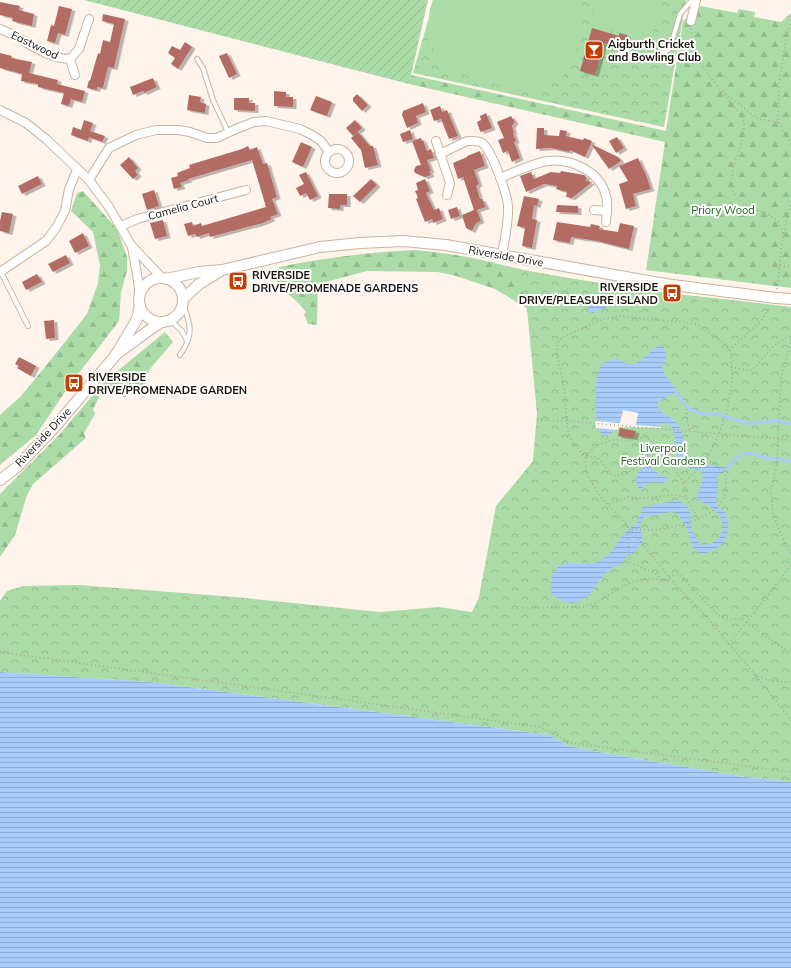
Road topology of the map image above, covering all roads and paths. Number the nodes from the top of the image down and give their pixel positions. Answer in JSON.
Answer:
{"nodes":[{"id":1,"x":692,"y":0,"type":"edge"},
{"id":2,"x":696,"y":0,"type":"edge"},
{"id":3,"x":89,"y":19,"type":"dead end"},
{"id":4,"x":791,"y":20,"type":"edge"},
{"id":5,"x":691,"y":21,"type":"joint"},
{"id":6,"x":0,"y":29,"type":"edge"},
{"id":7,"x":618,"y":54,"type":"dead end"},
{"id":8,"x":70,"y":59,"type":"junction"},
{"id":9,"x":197,"y":59,"type":"dead end"},
{"id":10,"x":75,"y":75,"type":"dead end"},
{"id":11,"x":719,"y":89,"type":"junction"},
{"id":12,"x":0,"y":110,"type":"edge"},
{"id":13,"x":778,"y":122,"type":"junction"},
{"id":14,"x":228,"y":132,"type":"junction"},
{"id":15,"x":436,"y":141,"type":"dead end"},
{"id":16,"x":791,"y":145,"type":"edge"},
{"id":17,"x":329,"y":152,"type":"dead end"},
{"id":18,"x":440,"y":154,"type":"junction"},
{"id":19,"x":77,"y":170,"type":"junction"},
{"id":20,"x":500,"y":178,"type":"junction"},
{"id":21,"x":89,"y":180,"type":"junction"},
{"id":22,"x":246,"y":190,"type":"dead end"},
{"id":23,"x":447,"y":195,"type":"dead end"},
{"id":24,"x":791,"y":204,"type":"edge"},
{"id":25,"x":594,"y":210,"type":"dead end"},
{"id":26,"x":607,"y":211,"type":"junction"},
{"id":27,"x":606,"y":222,"type":"dead end"},
{"id":28,"x":121,"y":226,"type":"junction"},
{"id":29,"x":783,"y":235,"type":"junction"},
{"id":30,"x":131,"y":245,"type":"junction"},
{"id":31,"x":502,"y":256,"type":"junction"},
{"id":32,"x":780,"y":266,"type":"junction"},
{"id":33,"x":791,"y":267,"type":"edge"},
{"id":34,"x":222,"y":270,"type":"junction"},
{"id":35,"x":0,"y":272,"type":"edge"},
{"id":36,"x":164,"y":279,"type":"junction"},
{"id":37,"x":776,"y":298,"type":"junction"},
{"id":38,"x":791,"y":299,"type":"edge"},
{"id":39,"x":140,"y":301,"type":"junction"},
{"id":40,"x":183,"y":301,"type":"junction"},
{"id":41,"x":166,"y":321,"type":"junction"},
{"id":42,"x":28,"y":326,"type":"dead end"},
{"id":43,"x":791,"y":336,"type":"edge"},
{"id":44,"x":187,"y":341,"type":"junction"},
{"id":45,"x":791,"y":343,"type":"edge"},
{"id":46,"x":729,"y":350,"type":"junction"},
{"id":47,"x":788,"y":354,"type":"junction"},
{"id":48,"x":791,"y":354,"type":"edge"},
{"id":49,"x":180,"y":355,"type":"dead end"},
{"id":50,"x":115,"y":356,"type":"junction"},
{"id":51,"x":731,"y":367,"type":"junction"},
{"id":52,"x":686,"y":408,"type":"dead end"},
{"id":53,"x":537,"y":420,"type":"dead end"},
{"id":54,"x":567,"y":421,"type":"junction"},
{"id":55,"x":689,"y":431,"type":"junction"},
{"id":56,"x":719,"y":434,"type":"junction"},
{"id":57,"x":779,"y":439,"type":"junction"},
{"id":58,"x":791,"y":440,"type":"edge"},
{"id":59,"x":658,"y":448,"type":"junction"},
{"id":60,"x":585,"y":457,"type":"junction"},
{"id":61,"x":707,"y":458,"type":"junction"},
{"id":62,"x":0,"y":480,"type":"edge"},
{"id":63,"x":684,"y":482,"type":"junction"},
{"id":64,"x":686,"y":497,"type":"junction"},
{"id":65,"x":608,"y":504,"type":"junction"},
{"id":66,"x":698,"y":519,"type":"junction"},
{"id":67,"x":791,"y":554,"type":"edge"},
{"id":68,"x":791,"y":565,"type":"edge"},
{"id":69,"x":669,"y":577,"type":"junction"},
{"id":70,"x":663,"y":580,"type":"junction"},
{"id":71,"x":672,"y":581,"type":"junction"},
{"id":72,"x":523,"y":608,"type":"dead end"},
{"id":73,"x":747,"y":622,"type":"junction"},
{"id":74,"x":728,"y":644,"type":"junction"},
{"id":75,"x":791,"y":650,"type":"edge"},
{"id":76,"x":0,"y":652,"type":"edge"},
{"id":77,"x":756,"y":676,"type":"junction"},
{"id":78,"x":791,"y":682,"type":"edge"},
{"id":79,"x":791,"y":720,"type":"edge"},
{"id":80,"x":791,"y":772,"type":"edge"}],
"edges":[{"from":1,"to":7,"type":"lane"},
{"from":2,"to":5,"type":"street"},
{"from":3,"to":8,"type":"street","name":"Eastwood"},
{"from":4,"to":13,"type":"path"},
{"from":5,"to":11,"type":"path"},
{"from":6,"to":8,"type":"street","name":"Eastwood"},
{"from":8,"to":10,"type":"street","name":"Eastwood"},
{"from":9,"to":14,"type":"lane"},
{"from":11,"to":13,"type":"path"},
{"from":11,"to":29,"type":"path"},
{"from":12,"to":19,"type":"street"},
{"from":13,"to":16,"type":"path"},
{"from":14,"to":17,"type":"street"},
{"from":14,"to":21,"type":"street"},
{"from":15,"to":18,"type":"street"},
{"from":18,"to":20,"type":"street"},
{"from":18,"to":23,"type":"street"},
{"from":19,"to":21,"type":"street"},
{"from":19,"to":35,"type":"street"},
{"from":20,"to":26,"type":"street"},
{"from":20,"to":31,"type":"street"},
{"from":21,"to":28,"type":"street"},
{"from":22,"to":28,"type":"street","name":"Camelia Court"},
{"from":24,"to":29,"type":"path"},
{"from":25,"to":26,"type":"street"},
{"from":26,"to":27,"type":"street"},
{"from":28,"to":30,"type":"street"},
{"from":29,"to":32,"type":"path"},
{"from":30,"to":36,"type":"street"},
{"from":30,"to":39,"type":"street"},
{"from":31,"to":34,"type":"street","name":"Riverside Drive"},
{"from":31,"to":37,"type":"street","name":"Riverside Drive"},
{"from":32,"to":33,"type":"path"},
{"from":32,"to":37,"type":"path"},
{"from":34,"to":36,"type":"street","name":"Riverside Drive"},
{"from":34,"to":40,"type":"street","name":"Riverside Drive"},
{"from":35,"to":42,"type":"lane"},
{"from":36,"to":39,"type":"street"},
{"from":36,"to":40,"type":"street"},
{"from":37,"to":38,"type":"street","name":"Riverside Drive"},
{"from":37,"to":46,"type":"path"},
{"from":39,"to":41,"type":"street"},
{"from":39,"to":50,"type":"street","name":"Riverside Drive"},
{"from":40,"to":41,"type":"street"},
{"from":40,"to":44,"type":"lane"},
{"from":41,"to":44,"type":"lane"},
{"from":41,"to":50,"type":"street","name":"Riverside Drive"},
{"from":43,"to":51,"type":"path"},
{"from":44,"to":49,"type":"lane"},
{"from":45,"to":47,"type":"path"},
{"from":46,"to":51,"type":"path"},
{"from":46,"to":54,"type":"path"},
{"from":47,"to":48,"type":"path"},
{"from":47,"to":57,"type":"path"},
{"from":50,"to":62,"type":"street","name":"Riverside Drive"},
{"from":51,"to":56,"type":"path"},
{"from":52,"to":55,"type":"path"},
{"from":53,"to":54,"type":"path"},
{"from":54,"to":55,"type":"path"},
{"from":54,"to":60,"type":"path"},
{"from":55,"to":56,"type":"path"},
{"from":56,"to":57,"type":"path"},
{"from":56,"to":61,"type":"path"},
{"from":57,"to":58,"type":"path"},
{"from":57,"to":67,"type":"path"},
{"from":59,"to":60,"type":"path"},
{"from":59,"to":60,"type":"path"},
{"from":59,"to":63,"type":"path"},
{"from":60,"to":65,"type":"path"},
{"from":61,"to":63,"type":"path"},
{"from":61,"to":66,"type":"path"},
{"from":63,"to":64,"type":"path"},
{"from":64,"to":65,"type":"path"},
{"from":64,"to":66,"type":"path"},
{"from":65,"to":69,"type":"path","bridge":true},
{"from":66,"to":70,"type":"path"},
{"from":68,"to":73,"type":"path"},
{"from":69,"to":71,"type":"path"},
{"from":69,"to":73,"type":"path"},
{"from":70,"to":71,"type":"path"},
{"from":70,"to":72,"type":"path"},
{"from":71,"to":74,"type":"path"},
{"from":73,"to":74,"type":"path"},
{"from":73,"to":75,"type":"path"},
{"from":74,"to":77,"type":"path"},
{"from":76,"to":80,"type":"path"},
{"from":77,"to":78,"type":"path"},
{"from":77,"to":79,"type":"path"}]}
